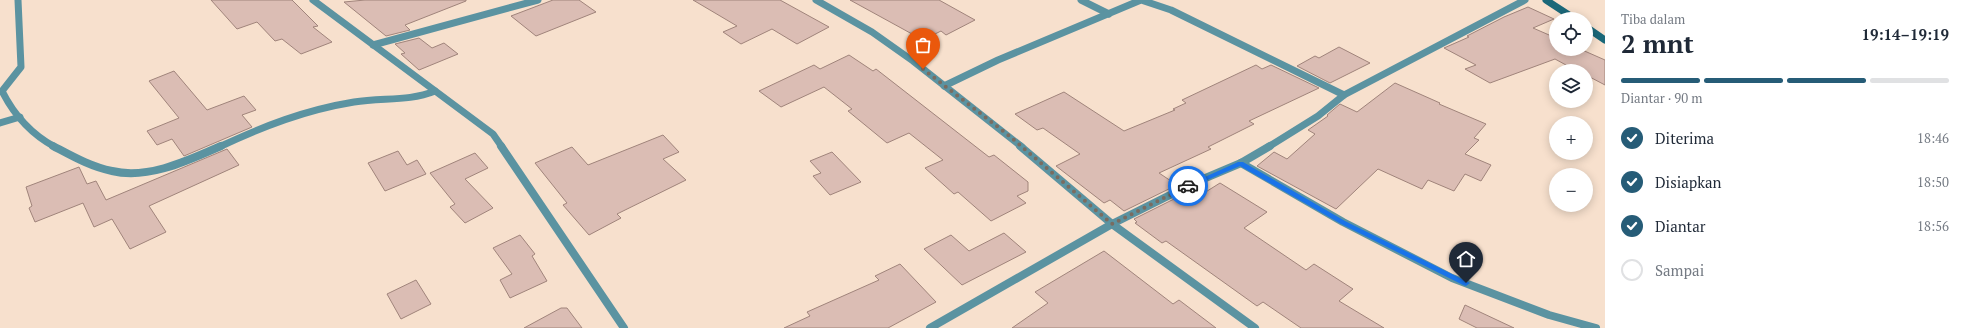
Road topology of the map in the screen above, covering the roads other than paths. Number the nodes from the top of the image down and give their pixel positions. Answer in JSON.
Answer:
{"nodes":[{"id":1,"x":18,"y":0,"type":"edge"},
{"id":2,"x":313,"y":0,"type":"edge"},
{"id":3,"x":538,"y":0,"type":"edge"},
{"id":4,"x":816,"y":0,"type":"edge"},
{"id":5,"x":1081,"y":0,"type":"edge"},
{"id":6,"x":1525,"y":0,"type":"edge"},
{"id":7,"x":1546,"y":0,"type":"edge"},
{"id":8,"x":1564,"y":12,"type":"edge"},
{"id":9,"x":1109,"y":14,"type":"junction"},
{"id":10,"x":1593,"y":32,"type":"edge"},
{"id":11,"x":1605,"y":40,"type":"edge"},
{"id":12,"x":372,"y":45,"type":"junction"},
{"id":13,"x":944,"y":86,"type":"junction"},
{"id":14,"x":435,"y":91,"type":"junction"},
{"id":15,"x":1344,"y":95,"type":"junction"},
{"id":16,"x":20,"y":117,"type":"junction"},
{"id":17,"x":0,"y":123,"type":"edge"},
{"id":18,"x":1241,"y":163,"type":"junction"},
{"id":19,"x":1112,"y":224,"type":"junction"},
{"id":20,"x":1593,"y":327,"type":"edge"},
{"id":21,"x":624,"y":328,"type":"edge"},
{"id":22,"x":930,"y":328,"type":"edge"},
{"id":23,"x":1255,"y":328,"type":"edge"}],
"edges":[{"from":1,"to":16,"type":"street"},
{"from":2,"to":12,"type":"street"},
{"from":3,"to":12,"type":"street"},
{"from":4,"to":13,"type":"street"},
{"from":5,"to":9,"type":"street"},
{"from":6,"to":15,"type":"street"},
{"from":7,"to":8,"type":"street"},
{"from":9,"to":13,"type":"street"},
{"from":9,"to":15,"type":"street"},
{"from":10,"to":11,"type":"street"},
{"from":12,"to":14,"type":"street"},
{"from":13,"to":19,"type":"street"},
{"from":14,"to":16,"type":"street"},
{"from":14,"to":21,"type":"street"},
{"from":15,"to":18,"type":"street"},
{"from":16,"to":17,"type":"street"},
{"from":18,"to":19,"type":"street"},
{"from":18,"to":20,"type":"street"},
{"from":19,"to":22,"type":"street"},
{"from":19,"to":23,"type":"street"}]}
